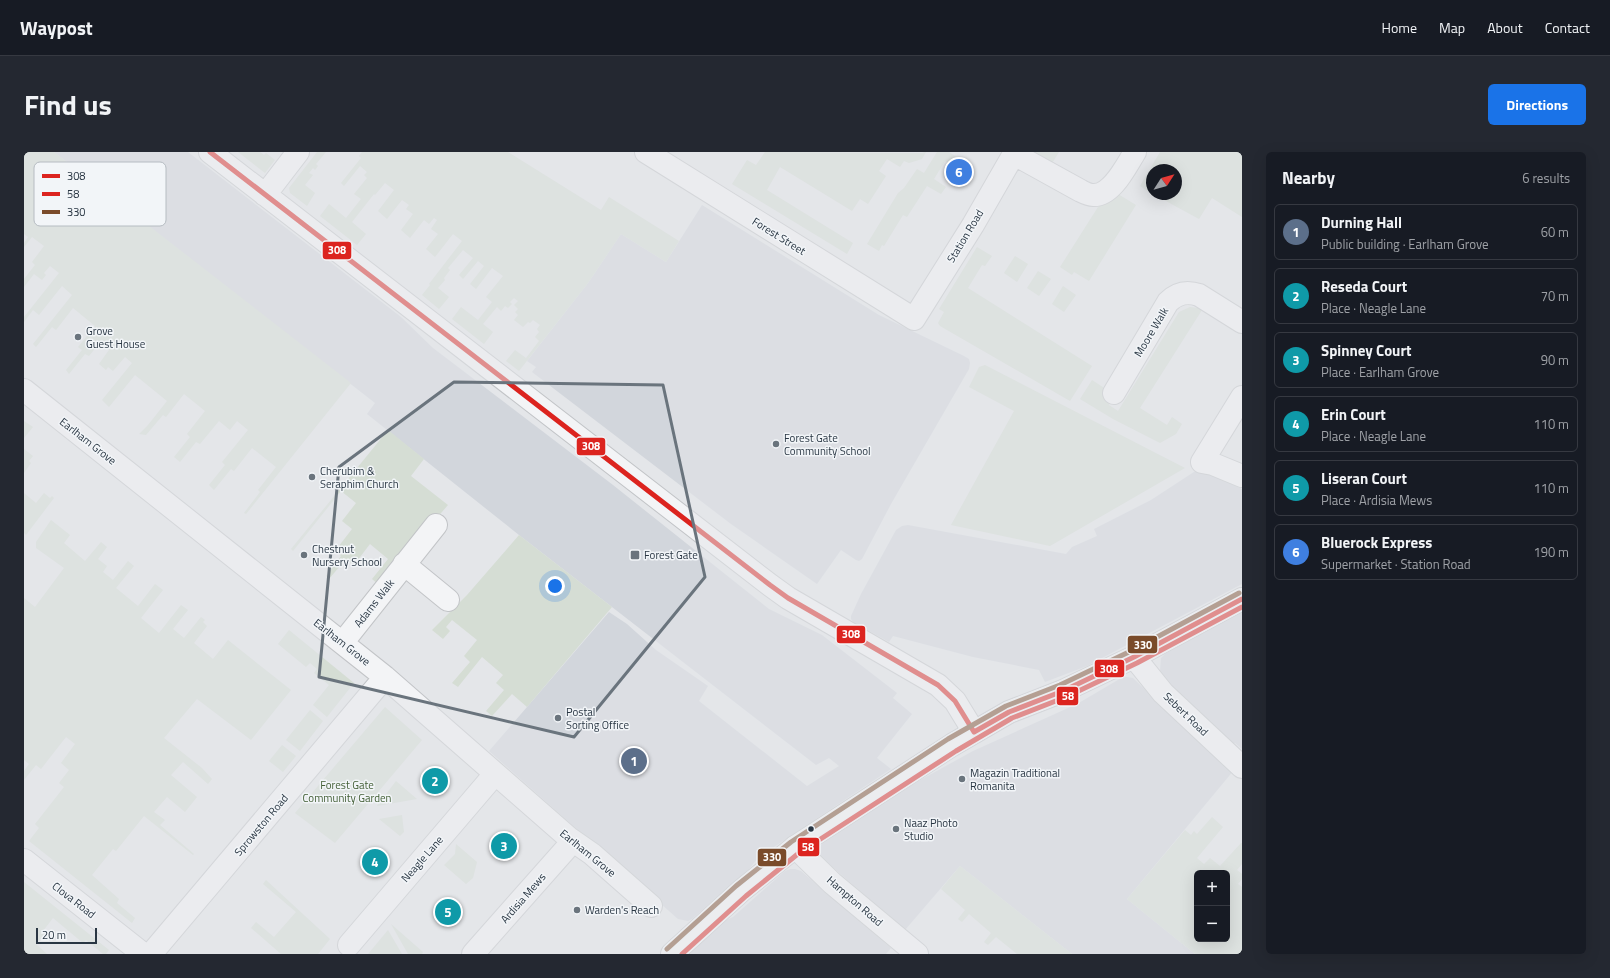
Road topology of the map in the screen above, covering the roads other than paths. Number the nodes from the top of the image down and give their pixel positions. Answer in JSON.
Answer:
{"nodes":[{"id":1,"x":210,"y":152,"type":"edge"},
{"id":2,"x":298,"y":152,"type":"edge"},
{"id":3,"x":646,"y":152,"type":"edge"},
{"id":4,"x":1135,"y":152,"type":"edge"},
{"id":5,"x":1015,"y":153,"type":"edge"},
{"id":6,"x":265,"y":195,"type":"junction"},
{"id":7,"x":914,"y":320,"type":"joint"},
{"id":8,"x":1242,"y":322,"type":"edge"},
{"id":9,"x":24,"y":390,"type":"edge"},
{"id":10,"x":1114,"y":393,"type":"dead end"},
{"id":11,"x":1242,"y":397,"type":"edge"},
{"id":12,"x":1242,"y":476,"type":"edge"},
{"id":13,"x":436,"y":525,"type":"dead end"},
{"id":14,"x":404,"y":564,"type":"junction"},
{"id":15,"x":1242,"y":599,"type":"edge"},
{"id":16,"x":448,"y":600,"type":"dead end"},
{"id":17,"x":343,"y":642,"type":"junction"},
{"id":18,"x":1134,"y":657,"type":"junction"},
{"id":19,"x":385,"y":677,"type":"junction"},
{"id":20,"x":974,"y":732,"type":"junction"},
{"id":21,"x":1242,"y":767,"type":"edge"},
{"id":22,"x":495,"y":774,"type":"junction"},
{"id":23,"x":572,"y":841,"type":"junction"},
{"id":24,"x":795,"y":847,"type":"junction"},
{"id":25,"x":24,"y":860,"type":"edge"},
{"id":26,"x":651,"y":906,"type":"dead end"},
{"id":27,"x":349,"y":945,"type":"dead end"},
{"id":28,"x":143,"y":954,"type":"edge"},
{"id":29,"x":151,"y":954,"type":"edge"},
{"id":30,"x":474,"y":954,"type":"edge"},
{"id":31,"x":672,"y":954,"type":"edge"},
{"id":32,"x":916,"y":954,"type":"edge"}],
"edges":[{"from":1,"to":6,"type":"street"},
{"from":2,"to":6,"type":"street"},
{"from":3,"to":7,"type":"street","name":"Forest Street"},
{"from":4,"to":5,"type":"street"},
{"from":5,"to":7,"type":"street","name":"Station Road"},
{"from":6,"to":20,"type":"street"},
{"from":8,"to":10,"type":"street","name":"Moore Walk"},
{"from":9,"to":17,"type":"street","name":"Earlham Grove"},
{"from":11,"to":12,"type":"street"},
{"from":13,"to":14,"type":"street","name":"Adams Walk"},
{"from":14,"to":16,"type":"street"},
{"from":14,"to":17,"type":"street","name":"Adams Walk"},
{"from":15,"to":18,"type":"main road"},
{"from":17,"to":19,"type":"street","name":"Earlham Grove"},
{"from":18,"to":20,"type":"main road"},
{"from":18,"to":21,"type":"street","name":"Sebert Road"},
{"from":19,"to":22,"type":"street","name":"Earlham Grove"},
{"from":19,"to":29,"type":"street","name":"Sprowston Road"},
{"from":20,"to":24,"type":"main road"},
{"from":22,"to":23,"type":"street","name":"Earlham Grove"},
{"from":22,"to":27,"type":"street","name":"Neagle Lane"},
{"from":23,"to":26,"type":"street","name":"Earlham Grove"},
{"from":23,"to":30,"type":"street","name":"Ardisia Mews"},
{"from":24,"to":31,"type":"main road"},
{"from":24,"to":32,"type":"street","name":"Hampton Road"},
{"from":25,"to":28,"type":"street","name":"Clova Road"}]}
